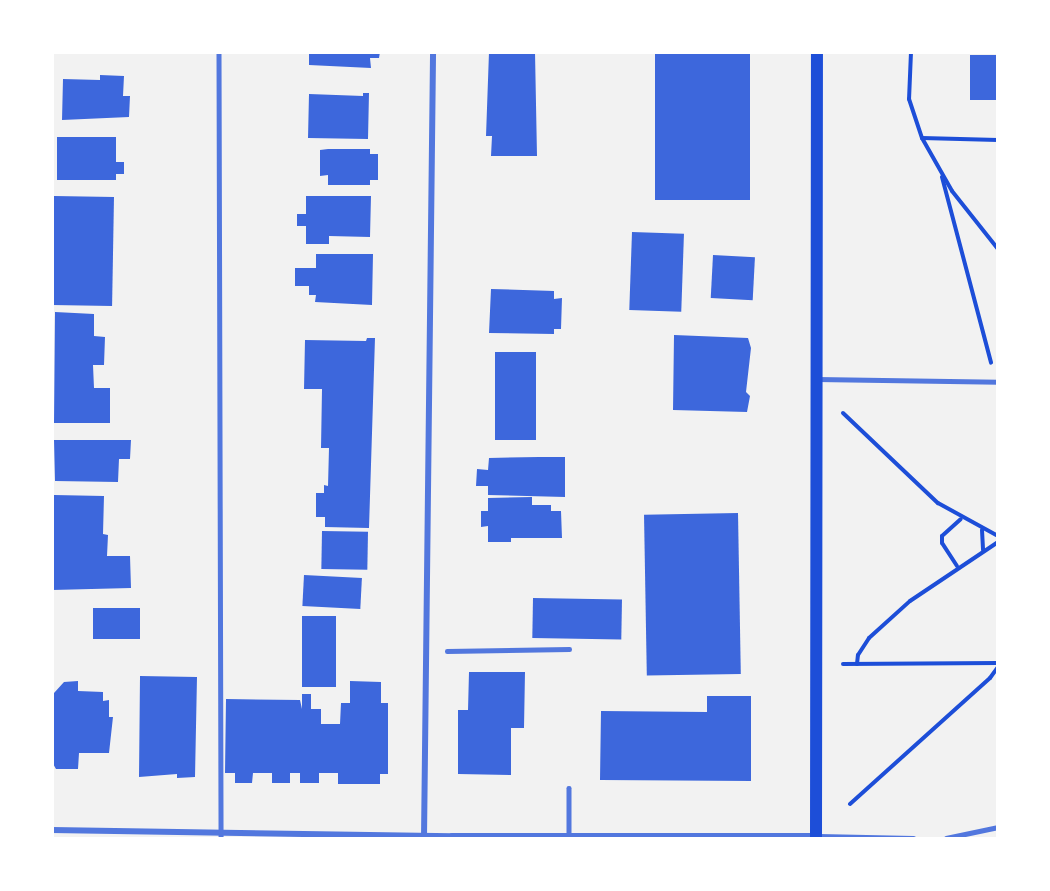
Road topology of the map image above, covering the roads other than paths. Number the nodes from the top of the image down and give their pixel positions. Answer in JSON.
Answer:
{"nodes":[{"id":1,"x":219,"y":52,"type":"edge"},
{"id":2,"x":433,"y":52,"type":"edge"},
{"id":3,"x":817,"y":52,"type":"edge"},
{"id":4,"x":815,"y":379,"type":"junction"},
{"id":5,"x":998,"y":382,"type":"edge"},
{"id":6,"x":569,"y":649,"type":"dead end"},
{"id":7,"x":447,"y":651,"type":"dead end"},
{"id":8,"x":569,"y":788,"type":"dead end"},
{"id":9,"x":998,"y":827,"type":"edge"},
{"id":10,"x":52,"y":830,"type":"edge"},
{"id":11,"x":221,"y":836,"type":"edge"},
{"id":12,"x":569,"y":836,"type":"junction"},
{"id":13,"x":424,"y":837,"type":"edge"},
{"id":14,"x":816,"y":837,"type":"edge"},
{"id":15,"x":913,"y":838,"type":"edge"},
{"id":16,"x":946,"y":838,"type":"edge"}],
"edges":[{"from":1,"to":11,"type":"lane"},
{"from":2,"to":13,"type":"street"},
{"from":3,"to":4,"type":"main road"},
{"from":4,"to":5,"type":"lane"},
{"from":4,"to":14,"type":"main road"},
{"from":6,"to":7,"type":"lane"},
{"from":8,"to":12,"type":"lane"},
{"from":9,"to":16,"type":"lane"},
{"from":10,"to":11,"type":"street"},
{"from":11,"to":13,"type":"street"},
{"from":12,"to":13,"type":"street"},
{"from":12,"to":14,"type":"street"},
{"from":14,"to":15,"type":"lane"}]}
